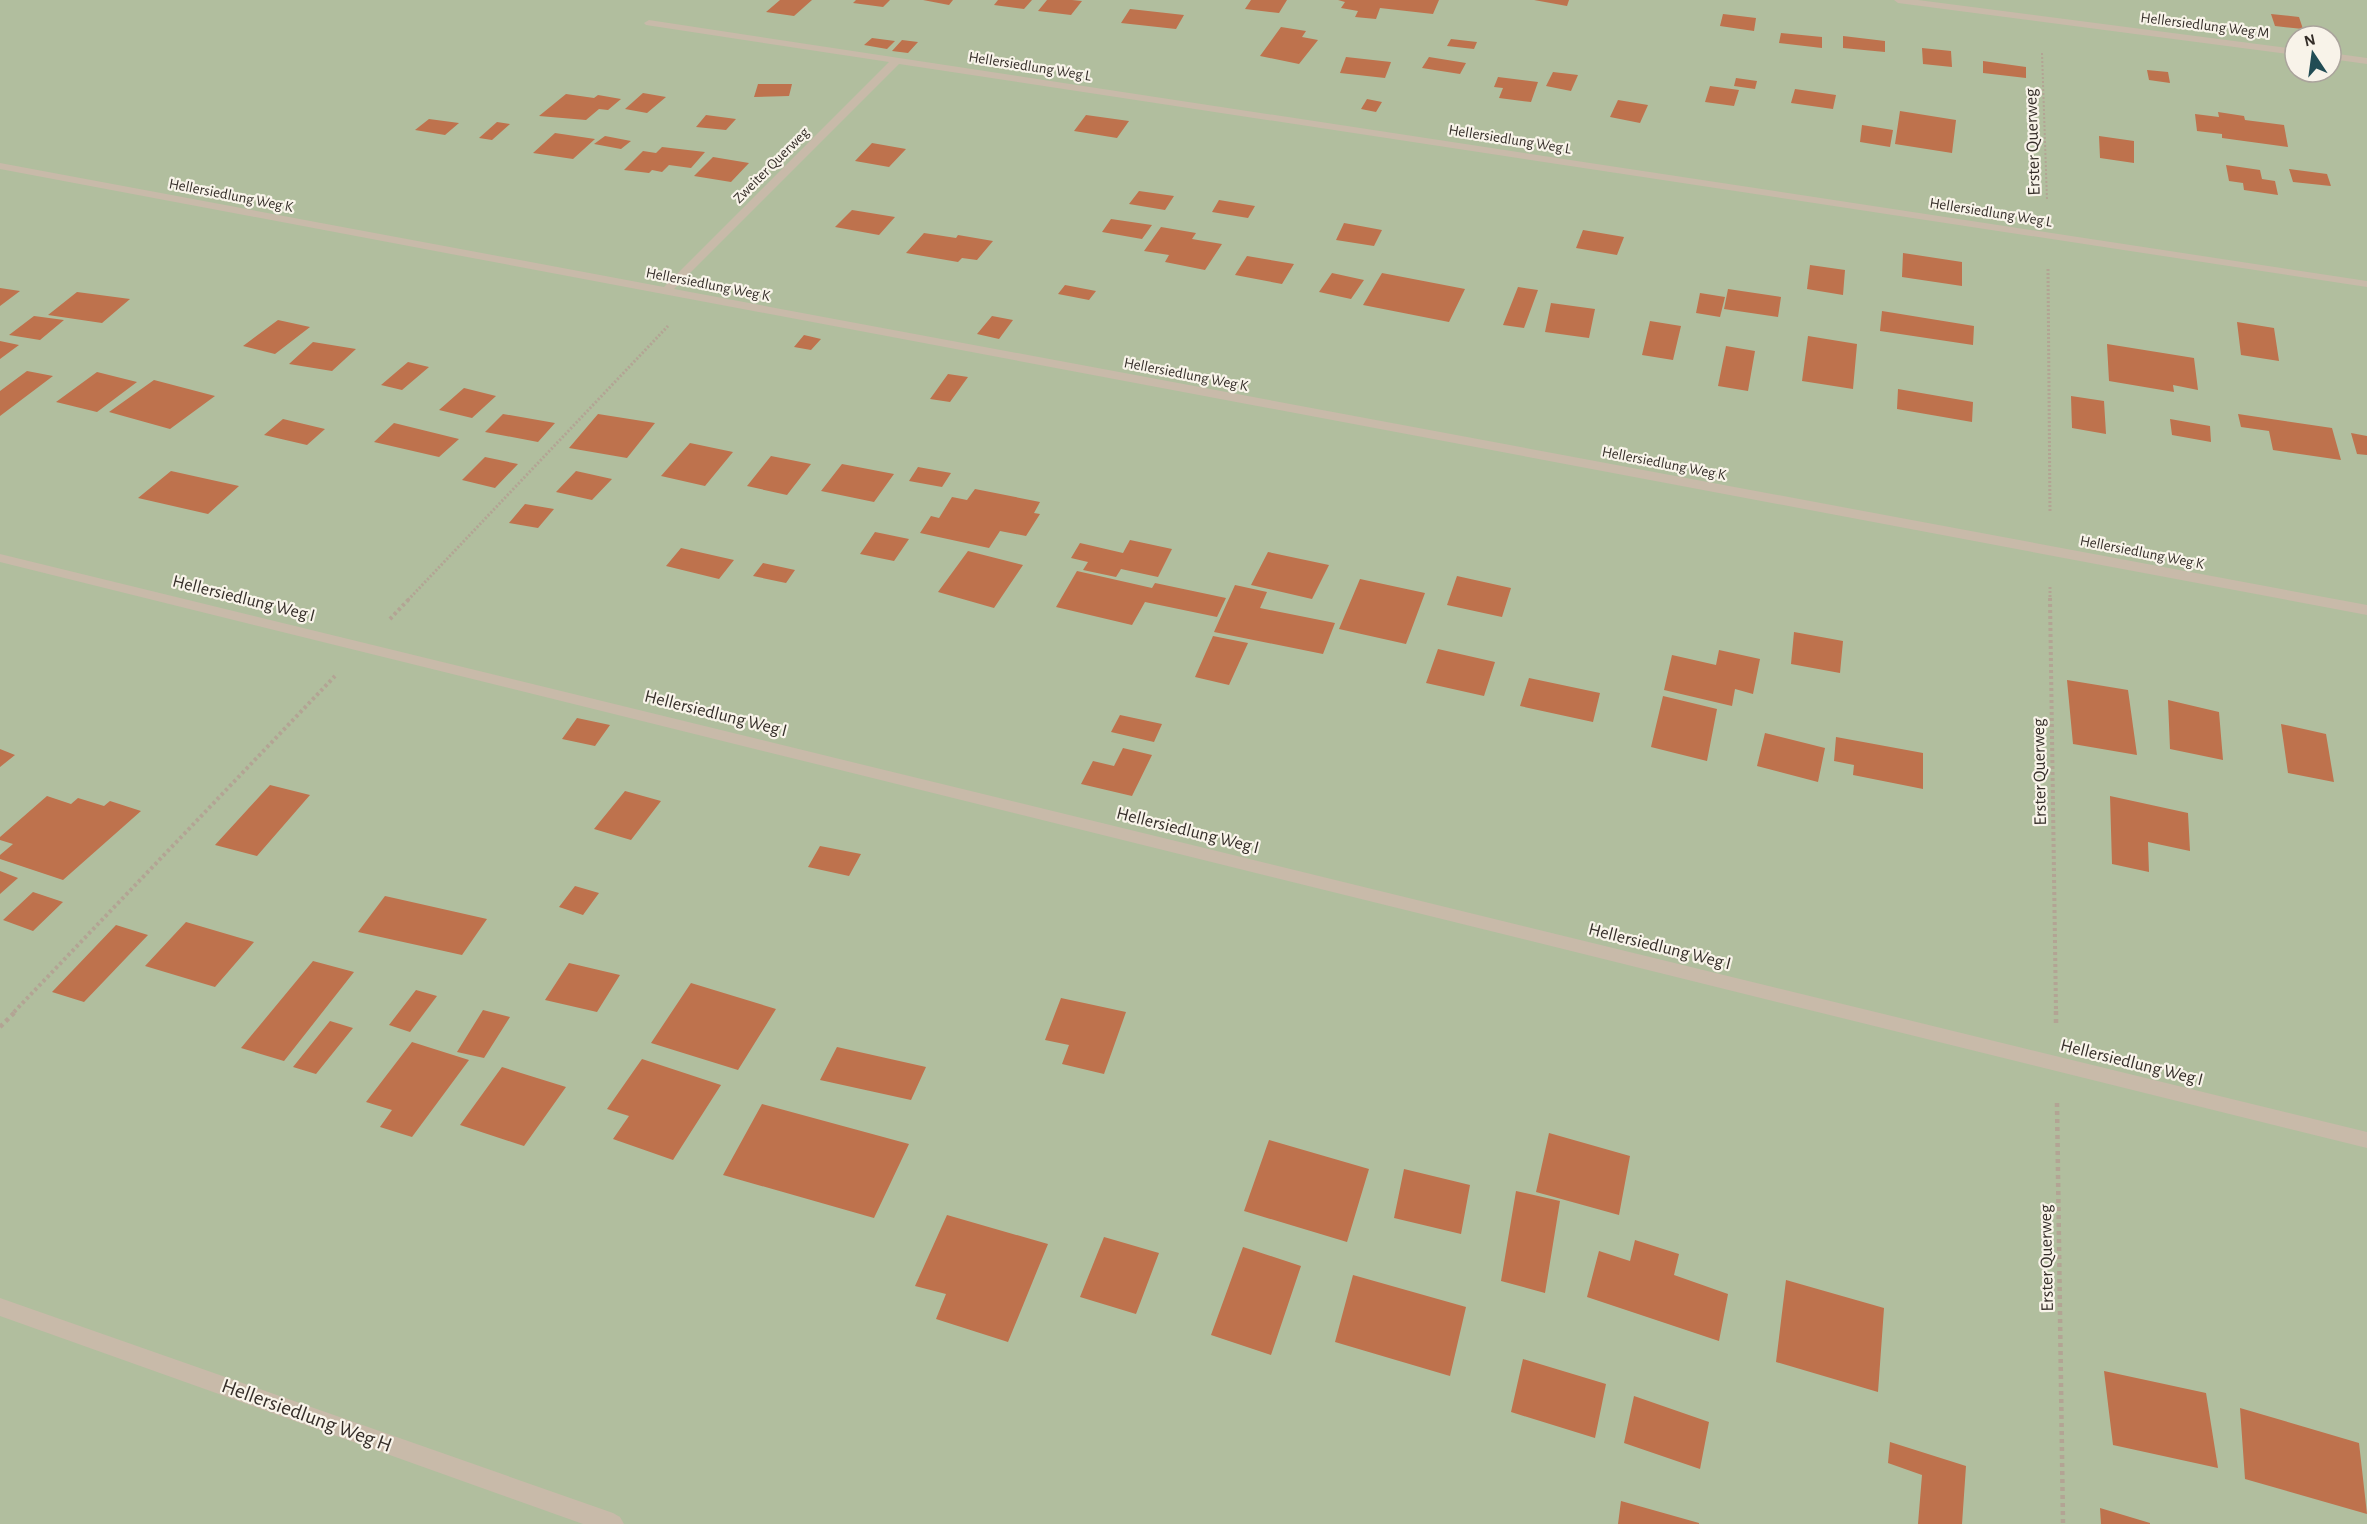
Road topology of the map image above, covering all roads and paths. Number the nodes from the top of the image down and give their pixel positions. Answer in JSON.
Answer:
{"nodes":[{"id":1,"x":1898,"y":0,"type":"edge"},
{"id":2,"x":2041,"y":19,"type":"junction"},
{"id":3,"x":649,"y":23,"type":"dead end"},
{"id":4,"x":2283,"y":50,"type":"edge"},
{"id":5,"x":2343,"y":58,"type":"edge"},
{"id":6,"x":897,"y":60,"type":"junction"},
{"id":7,"x":2367,"y":61,"type":"edge"},
{"id":8,"x":0,"y":166,"type":"edge"},
{"id":9,"x":2048,"y":236,"type":"junction"},
{"id":10,"x":2367,"y":284,"type":"edge"},
{"id":11,"x":666,"y":291,"type":"junction"},
{"id":12,"x":2050,"y":551,"type":"junction"},
{"id":13,"x":0,"y":558,"type":"edge"},
{"id":14,"x":2367,"y":610,"type":"edge"},
{"id":15,"x":2056,"y":1063,"type":"junction"},
{"id":16,"x":2367,"y":1140,"type":"edge"},
{"id":17,"x":0,"y":1306,"type":"edge"},
{"id":18,"x":613,"y":1524,"type":"edge"},
{"id":19,"x":2063,"y":1524,"type":"edge"}],
"edges":[{"from":1,"to":2,"type":"lane","name":"Hellersiedlung Weg M"},
{"from":2,"to":4,"type":"lane","name":"Hellersiedlung Weg M"},
{"from":2,"to":9,"type":"path","name":"Erster Querweg"},
{"from":3,"to":6,"type":"lane","name":"Hellersiedlung Weg L"},
{"from":5,"to":7,"type":"lane"},
{"from":6,"to":9,"type":"lane","name":"Hellersiedlung Weg L"},
{"from":6,"to":11,"type":"lane","name":"Zweiter Querweg"},
{"from":8,"to":11,"type":"lane","name":"Hellersiedlung Weg K"},
{"from":9,"to":10,"type":"lane","name":"Hellersiedlung Weg L"},
{"from":9,"to":12,"type":"path","name":"Erster Querweg"},
{"from":11,"to":12,"type":"lane","name":"Hellersiedlung Weg K"},
{"from":12,"to":14,"type":"lane","name":"Hellersiedlung Weg K"},
{"from":12,"to":15,"type":"path","name":"Erster Querweg"},
{"from":13,"to":15,"type":"lane","name":"Hellersiedlung Weg I"},
{"from":15,"to":16,"type":"lane","name":"Hellersiedlung Weg I"},
{"from":15,"to":19,"type":"path","name":"Erster Querweg"},
{"from":17,"to":18,"type":"lane","name":"Hellersiedlung Weg H"}]}
